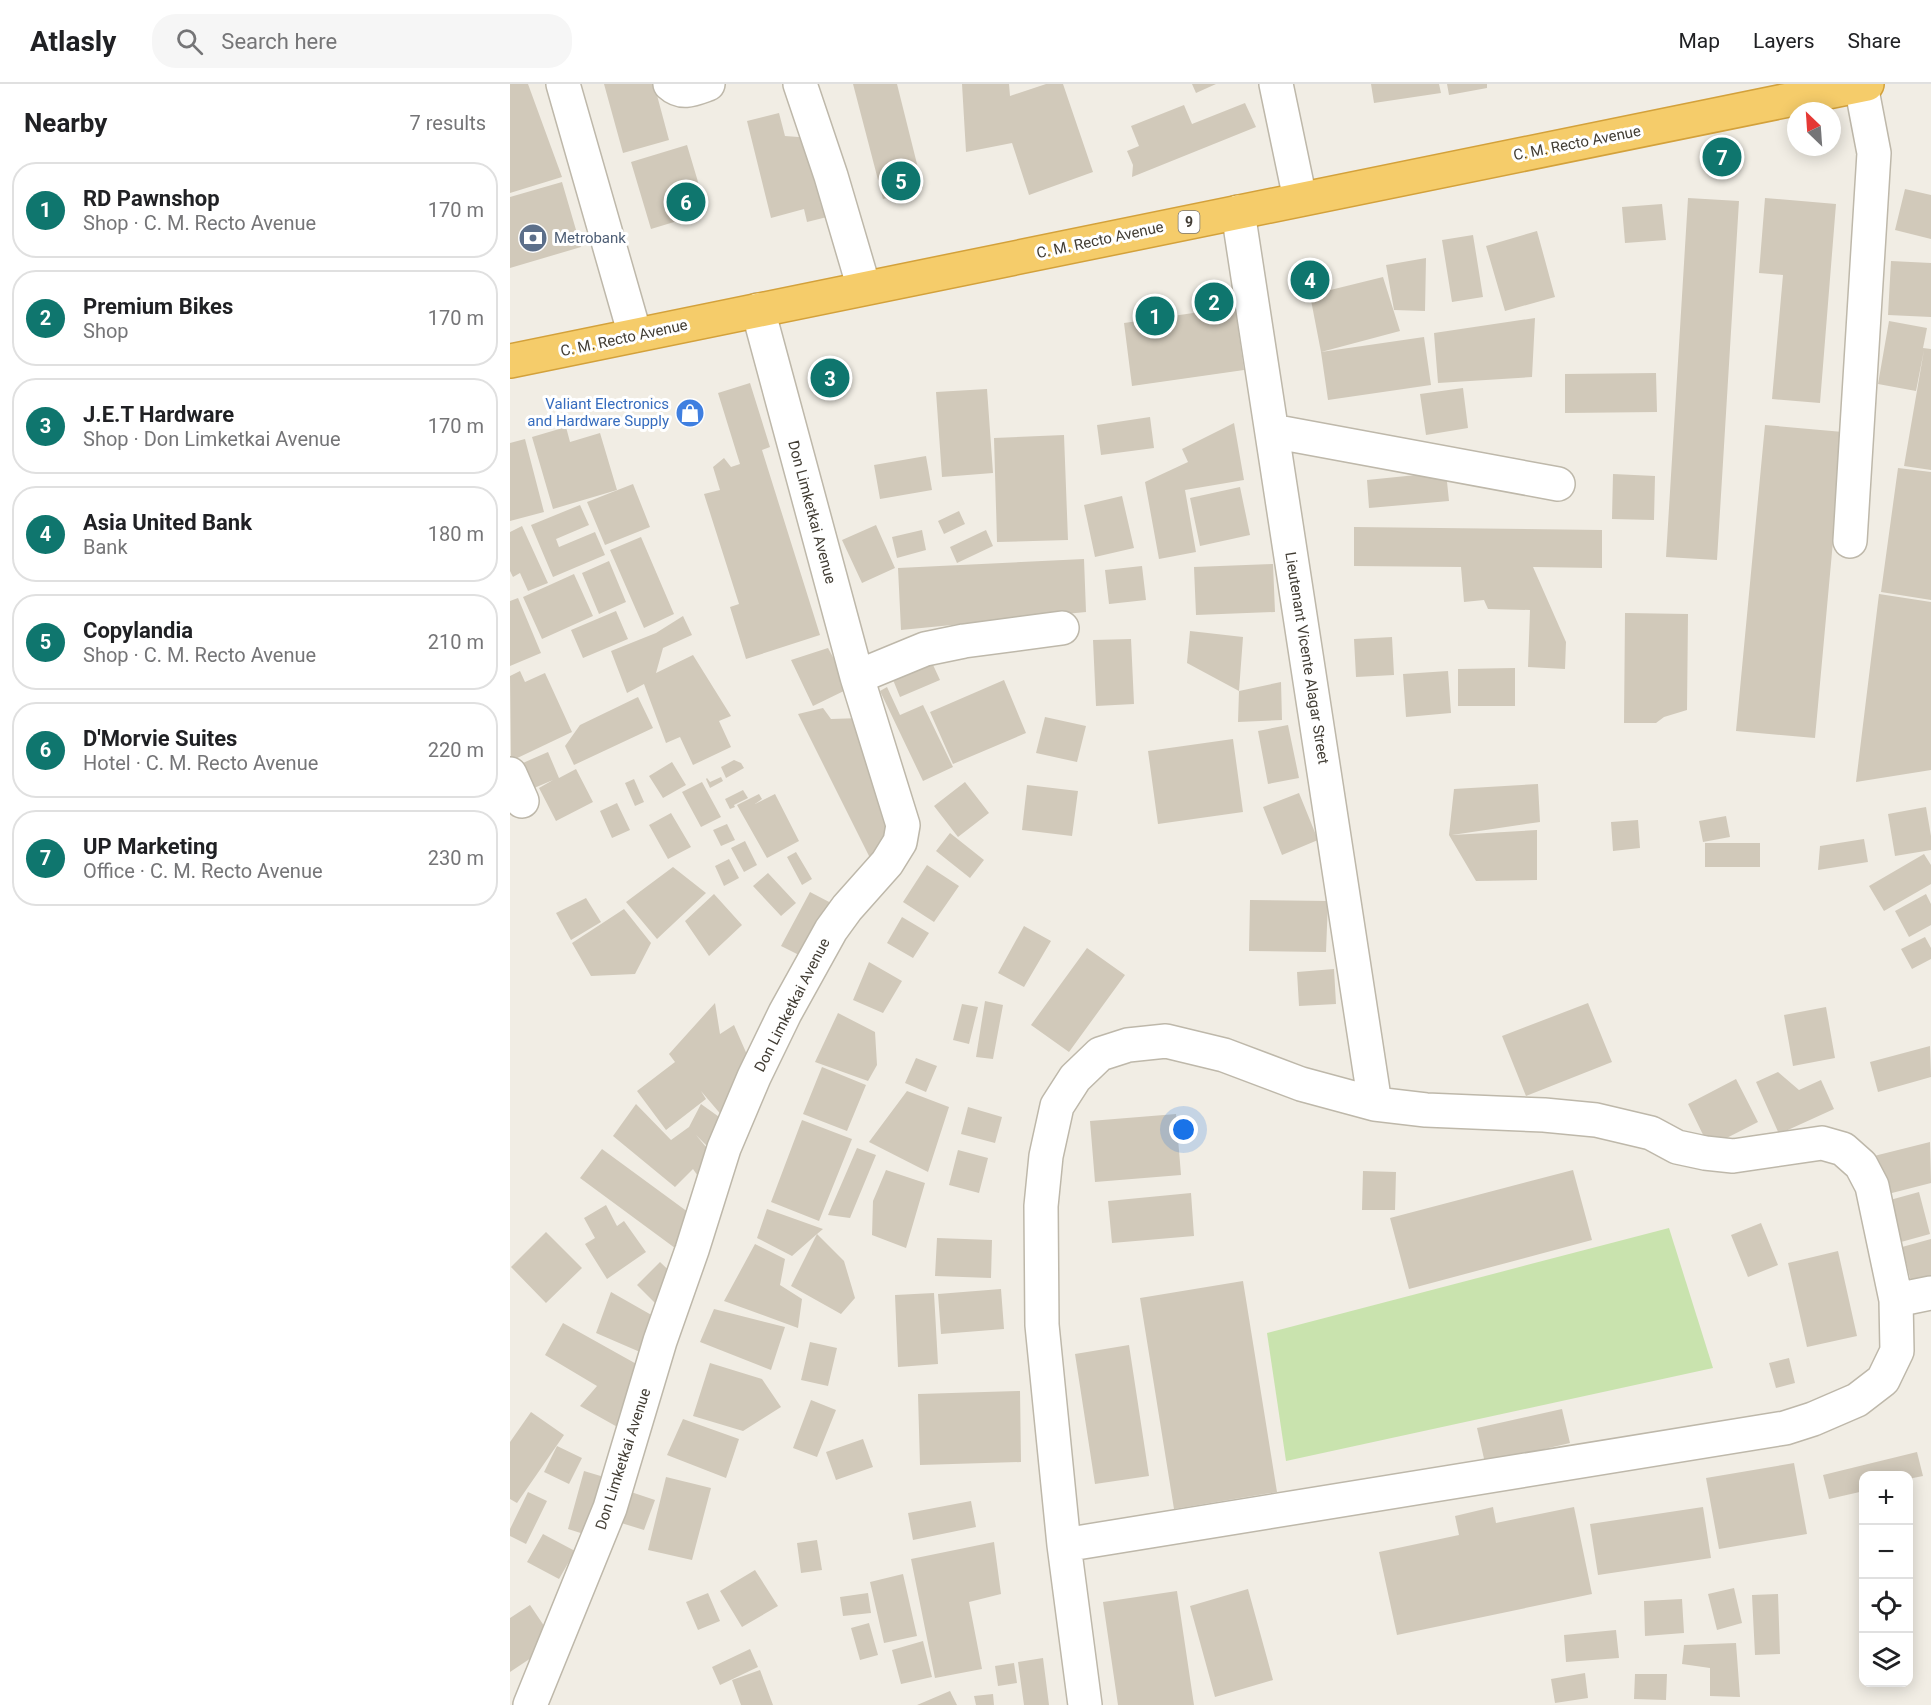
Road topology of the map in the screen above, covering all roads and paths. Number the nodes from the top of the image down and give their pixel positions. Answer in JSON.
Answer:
{"nodes":[{"id":1,"x":563,"y":84,"type":"edge"},
{"id":2,"x":670,"y":84,"type":"edge"},
{"id":3,"x":708,"y":84,"type":"edge"},
{"id":4,"x":800,"y":84,"type":"edge"},
{"id":5,"x":1276,"y":84,"type":"edge"},
{"id":6,"x":1864,"y":85,"type":"edge"},
{"id":7,"x":1300,"y":200,"type":"junction"},
{"id":8,"x":1238,"y":212,"type":"junction"},
{"id":9,"x":864,"y":288,"type":"junction"},
{"id":10,"x":758,"y":310,"type":"junction"},
{"id":11,"x":635,"y":335,"type":"junction"},
{"id":12,"x":510,"y":361,"type":"edge"},
{"id":13,"x":1272,"y":431,"type":"junction"},
{"id":14,"x":1558,"y":484,"type":"dead end"},
{"id":15,"x":1850,"y":542,"type":"dead end"},
{"id":16,"x":1062,"y":628,"type":"dead end"},
{"id":17,"x":857,"y":677,"type":"junction"},
{"id":18,"x":1375,"y":1104,"type":"junction"},
{"id":19,"x":1931,"y":1293,"type":"edge"},
{"id":20,"x":1896,"y":1300,"type":"junction"},
{"id":21,"x":1064,"y":1545,"type":"junction"},
{"id":22,"x":530,"y":1705,"type":"edge"},
{"id":23,"x":1084,"y":1705,"type":"edge"}],
"edges":[{"from":1,"to":11,"type":"street"},
{"from":2,"to":3,"type":"street"},
{"from":4,"to":9,"type":"street"},
{"from":5,"to":7,"type":"street"},
{"from":6,"to":7,"type":"highway","name":"C. M. Recto Avenue","number":"9"},
{"from":6,"to":15,"type":"street"},
{"from":7,"to":8,"type":"highway","name":"C. M. Recto Avenue","number":"9"},
{"from":8,"to":9,"type":"highway","name":"C. M. Recto Avenue","number":"9"},
{"from":8,"to":13,"type":"street","name":"Lieutenant Vicente Alagar Street"},
{"from":9,"to":10,"type":"highway","name":"C. M. Recto Avenue","number":"9"},
{"from":10,"to":11,"type":"highway","name":"C. M. Recto Avenue","number":"9"},
{"from":10,"to":17,"type":"street","name":"Don Limketkai Avenue"},
{"from":11,"to":12,"type":"highway","name":"C. M. Recto Avenue","number":"9"},
{"from":13,"to":14,"type":"street"},
{"from":13,"to":18,"type":"street","name":"Lieutenant Vicente Alagar Street"},
{"from":16,"to":17,"type":"street"},
{"from":17,"to":22,"type":"street","name":"Don Limketkai Avenue"},
{"from":18,"to":20,"type":"street"},
{"from":18,"to":21,"type":"street"},
{"from":19,"to":20,"type":"street"},
{"from":20,"to":21,"type":"street"},
{"from":21,"to":23,"type":"street"}]}
